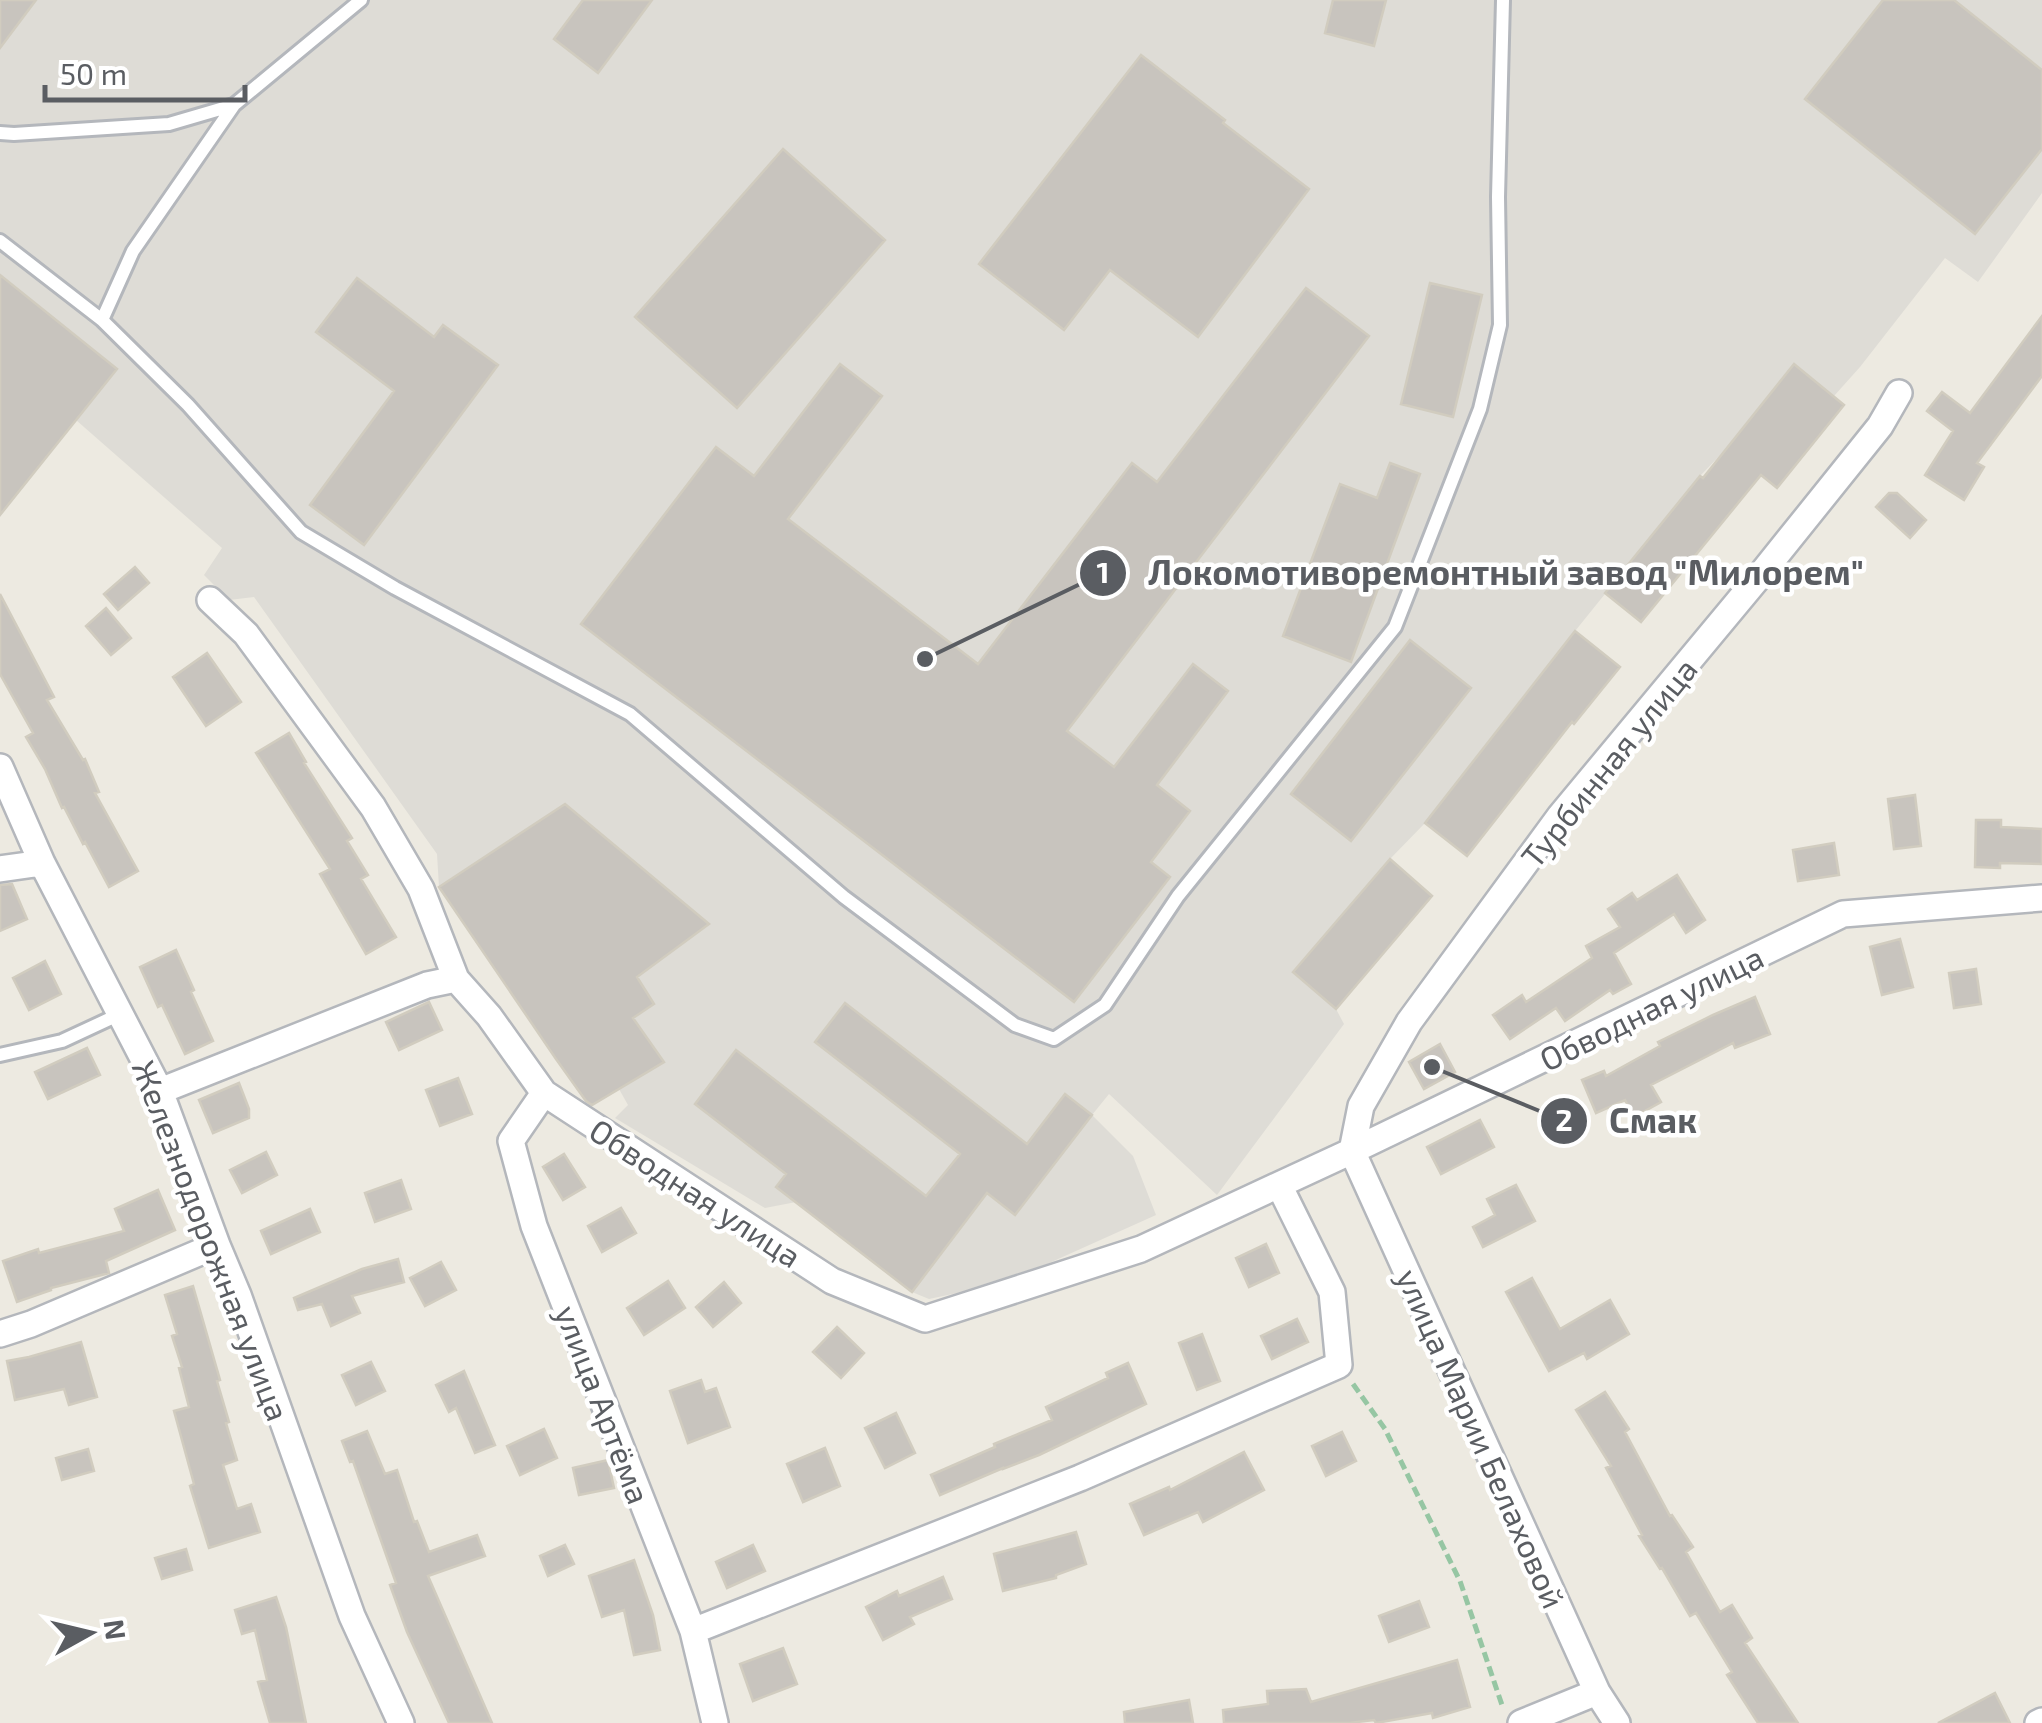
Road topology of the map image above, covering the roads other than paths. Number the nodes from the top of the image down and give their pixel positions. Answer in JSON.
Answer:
{"nodes":[{"id":1,"x":361,"y":0,"type":"edge"},
{"id":2,"x":1503,"y":0,"type":"edge"},
{"id":3,"x":234,"y":105,"type":"junction"},
{"id":4,"x":0,"y":133,"type":"edge"},
{"id":5,"x":0,"y":241,"type":"edge"},
{"id":6,"x":102,"y":320,"type":"junction"},
{"id":7,"x":1899,"y":393,"type":"dead end"},
{"id":8,"x":210,"y":600,"type":"dead end"},
{"id":9,"x":0,"y":767,"type":"edge"},
{"id":10,"x":42,"y":864,"type":"junction"},
{"id":11,"x":0,"y":869,"type":"edge"},
{"id":12,"x":2042,"y":898,"type":"edge"},
{"id":13,"x":456,"y":979,"type":"junction"},
{"id":14,"x":120,"y":1014,"type":"junction"},
{"id":15,"x":0,"y":1055,"type":"edge"},
{"id":16,"x":160,"y":1091,"type":"junction"},
{"id":17,"x":544,"y":1092,"type":"junction"},
{"id":18,"x":1352,"y":1151,"type":"junction"},
{"id":19,"x":1279,"y":1185,"type":"junction"},
{"id":20,"x":217,"y":1245,"type":"junction"},
{"id":21,"x":0,"y":1334,"type":"edge"},
{"id":22,"x":693,"y":1631,"type":"junction"},
{"id":23,"x":1597,"y":1692,"type":"junction"},
{"id":24,"x":402,"y":1723,"type":"edge"},
{"id":25,"x":714,"y":1723,"type":"edge"},
{"id":26,"x":1521,"y":1723,"type":"edge"},
{"id":27,"x":1617,"y":1723,"type":"edge"}],
"edges":[{"from":1,"to":3,"type":"lane"},
{"from":2,"to":6,"type":"lane"},
{"from":3,"to":4,"type":"lane"},
{"from":3,"to":6,"type":"lane"},
{"from":5,"to":6,"type":"lane"},
{"from":7,"to":18,"type":"street","name":"Турбинная улица"},
{"from":8,"to":13,"type":"street"},
{"from":9,"to":10,"type":"street","name":"Железнодорожная улица"},
{"from":10,"to":11,"type":"street"},
{"from":10,"to":14,"type":"street","name":"Железнодорожная улица"},
{"from":12,"to":18,"type":"street","name":"Обводная улица"},
{"from":13,"to":16,"type":"street"},
{"from":13,"to":17,"type":"street","name":"Обводная улица"},
{"from":14,"to":15,"type":"lane"},
{"from":14,"to":16,"type":"street","name":"Железнодорожная улица"},
{"from":16,"to":20,"type":"street","name":"Железнодорожная улица"},
{"from":17,"to":19,"type":"street","name":"Обводная улица"},
{"from":17,"to":22,"type":"street","name":"улица Артёма"},
{"from":18,"to":19,"type":"street","name":"Обводная улица"},
{"from":18,"to":23,"type":"street","name":"улица Марии Белаховой"},
{"from":19,"to":22,"type":"street"},
{"from":20,"to":21,"type":"street"},
{"from":20,"to":24,"type":"street","name":"Железнодорожная улица"},
{"from":22,"to":25,"type":"street","name":"улица Артёма"},
{"from":23,"to":26,"type":"street"},
{"from":23,"to":27,"type":"street","name":"улица Марии Белаховой"}]}
